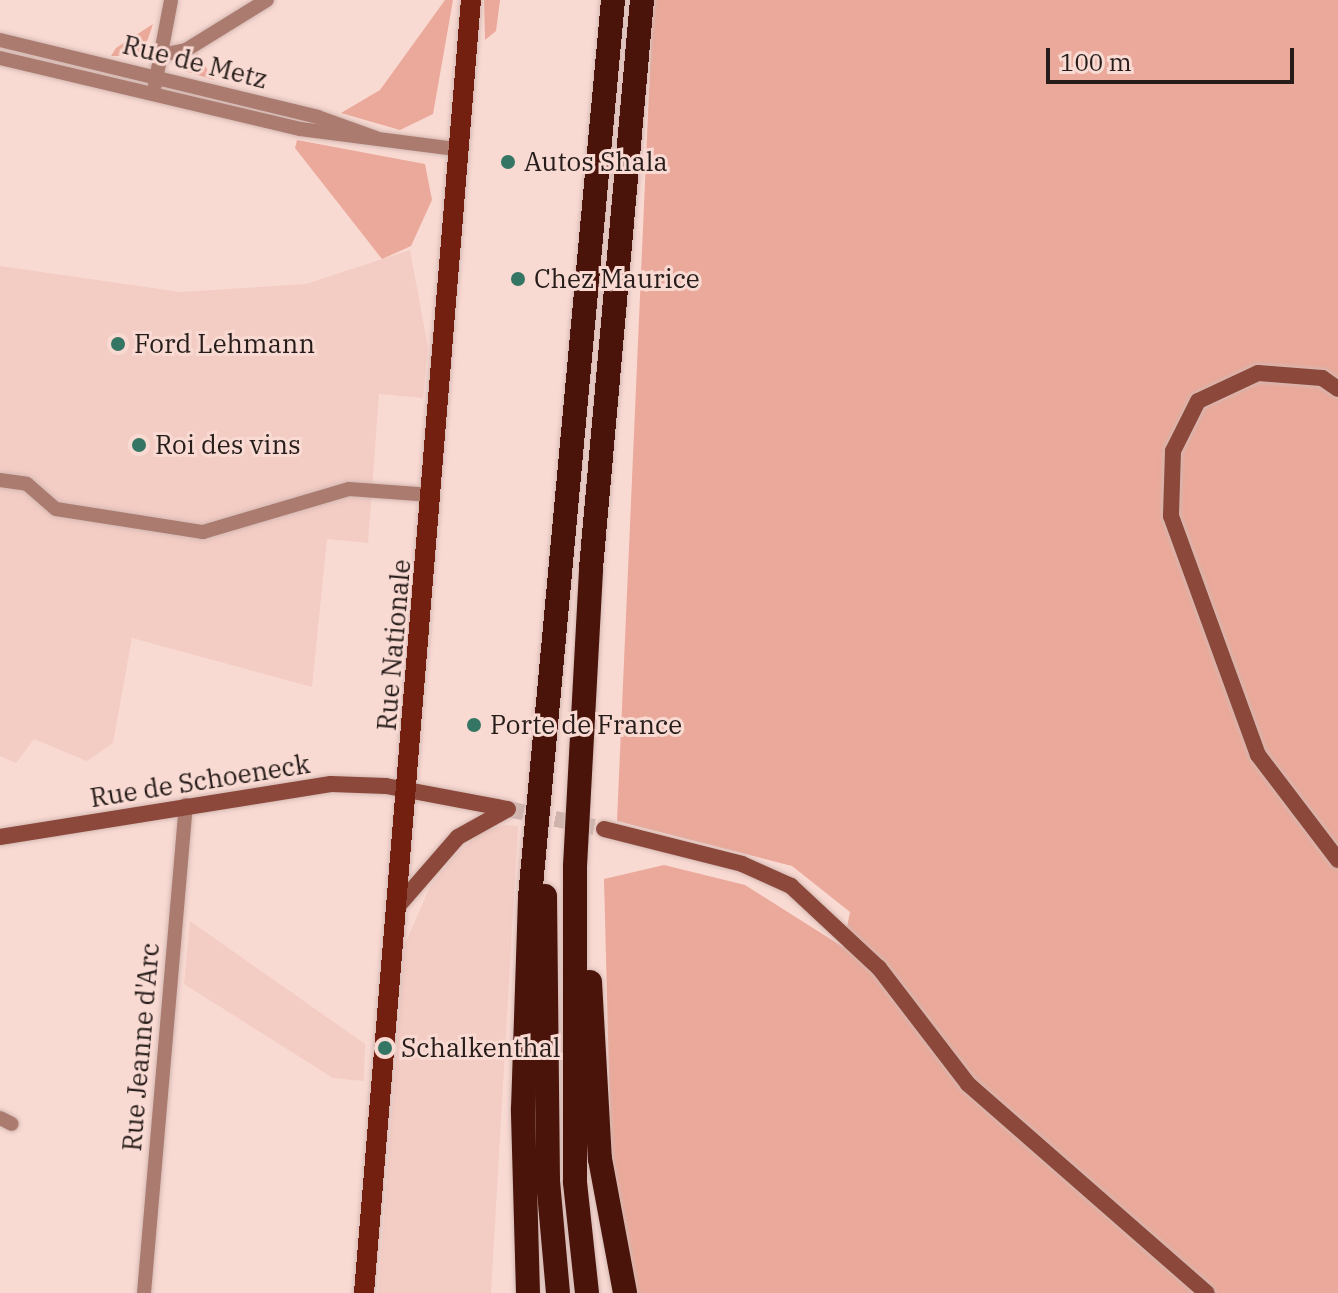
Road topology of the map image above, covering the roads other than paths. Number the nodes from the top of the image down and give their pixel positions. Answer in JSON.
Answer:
{"nodes":[{"id":1,"x":171,"y":0,"type":"edge"},
{"id":2,"x":267,"y":0,"type":"edge"},
{"id":3,"x":471,"y":0,"type":"edge"},
{"id":4,"x":613,"y":0,"type":"edge"},
{"id":5,"x":642,"y":0,"type":"edge"},
{"id":6,"x":0,"y":40,"type":"edge"},
{"id":7,"x":161,"y":55,"type":"junction"},
{"id":8,"x":0,"y":58,"type":"edge"},
{"id":9,"x":78,"y":58,"type":"junction"},
{"id":10,"x":74,"y":75,"type":"junction"},
{"id":11,"x":157,"y":77,"type":"junction"},
{"id":12,"x":197,"y":87,"type":"junction"},
{"id":13,"x":154,"y":94,"type":"junction"},
{"id":14,"x":193,"y":104,"type":"junction"},
{"id":15,"x":377,"y":138,"type":"junction"},
{"id":16,"x":456,"y":149,"type":"junction"},
{"id":17,"x":1338,"y":389,"type":"edge"},
{"id":18,"x":0,"y":480,"type":"edge"},
{"id":19,"x":432,"y":495,"type":"junction"},
{"id":20,"x":551,"y":721,"type":"junction"},
{"id":21,"x":408,"y":789,"type":"junction"},
{"id":22,"x":186,"y":805,"type":"junction"},
{"id":23,"x":604,"y":829,"type":"tunnel mouth"},
{"id":24,"x":0,"y":837,"type":"edge"},
{"id":25,"x":1338,"y":860,"type":"edge"},
{"id":26,"x":575,"y":866,"type":"junction"},
{"id":27,"x":398,"y":906,"type":"junction"},
{"id":28,"x":144,"y":1293,"type":"edge"},
{"id":29,"x":364,"y":1293,"type":"edge"},
{"id":30,"x":528,"y":1293,"type":"edge"},
{"id":31,"x":558,"y":1293,"type":"edge"},
{"id":32,"x":587,"y":1293,"type":"edge"},
{"id":33,"x":625,"y":1293,"type":"edge"},
{"id":34,"x":1207,"y":1293,"type":"edge"}],
"edges":[{"from":1,"to":7,"type":"street"},
{"from":2,"to":7,"type":"street"},
{"from":3,"to":16,"type":"main road","name":"Rue Nationale"},
{"from":4,"to":20,"type":"highway"},
{"from":5,"to":26,"type":"highway"},
{"from":6,"to":9,"type":"street","name":"Rue de Metz"},
{"from":7,"to":11,"type":"street"},
{"from":8,"to":10,"type":"street","name":"Rue de Metz"},
{"from":9,"to":10,"type":"street"},
{"from":9,"to":11,"type":"street","name":"Rue de Metz"},
{"from":10,"to":13,"type":"street","name":"Rue de Metz"},
{"from":11,"to":12,"type":"street","name":"Rue de Metz"},
{"from":11,"to":13,"type":"street"},
{"from":12,"to":14,"type":"street"},
{"from":12,"to":15,"type":"street","name":"Rue de Metz"},
{"from":13,"to":14,"type":"street","name":"Rue de Metz"},
{"from":14,"to":15,"type":"street","name":"Rue de Metz"},
{"from":15,"to":16,"type":"street","name":"Rue de Metz"},
{"from":16,"to":19,"type":"main road","name":"Rue Nationale"},
{"from":17,"to":25,"type":"main road"},
{"from":18,"to":19,"type":"street"},
{"from":19,"to":21,"type":"main road","name":"Rue Nationale"},
{"from":20,"to":30,"type":"highway"},
{"from":20,"to":31,"type":"highway"},
{"from":21,"to":22,"type":"main road","name":"Rue de Schoeneck"},
{"from":21,"to":27,"type":"main road","name":"Rue Nationale"},
{"from":21,"to":27,"type":"main road","name":"Rue de Schoeneck"},
{"from":22,"to":24,"type":"main road","name":"Rue de Schoeneck"},
{"from":22,"to":28,"type":"street","name":"Rue Jeanne d'Arc"},
{"from":23,"to":34,"type":"main road"},
{"from":26,"to":32,"type":"highway"},
{"from":26,"to":33,"type":"highway"},
{"from":27,"to":29,"type":"main road","name":"Rue Nationale"}]}
